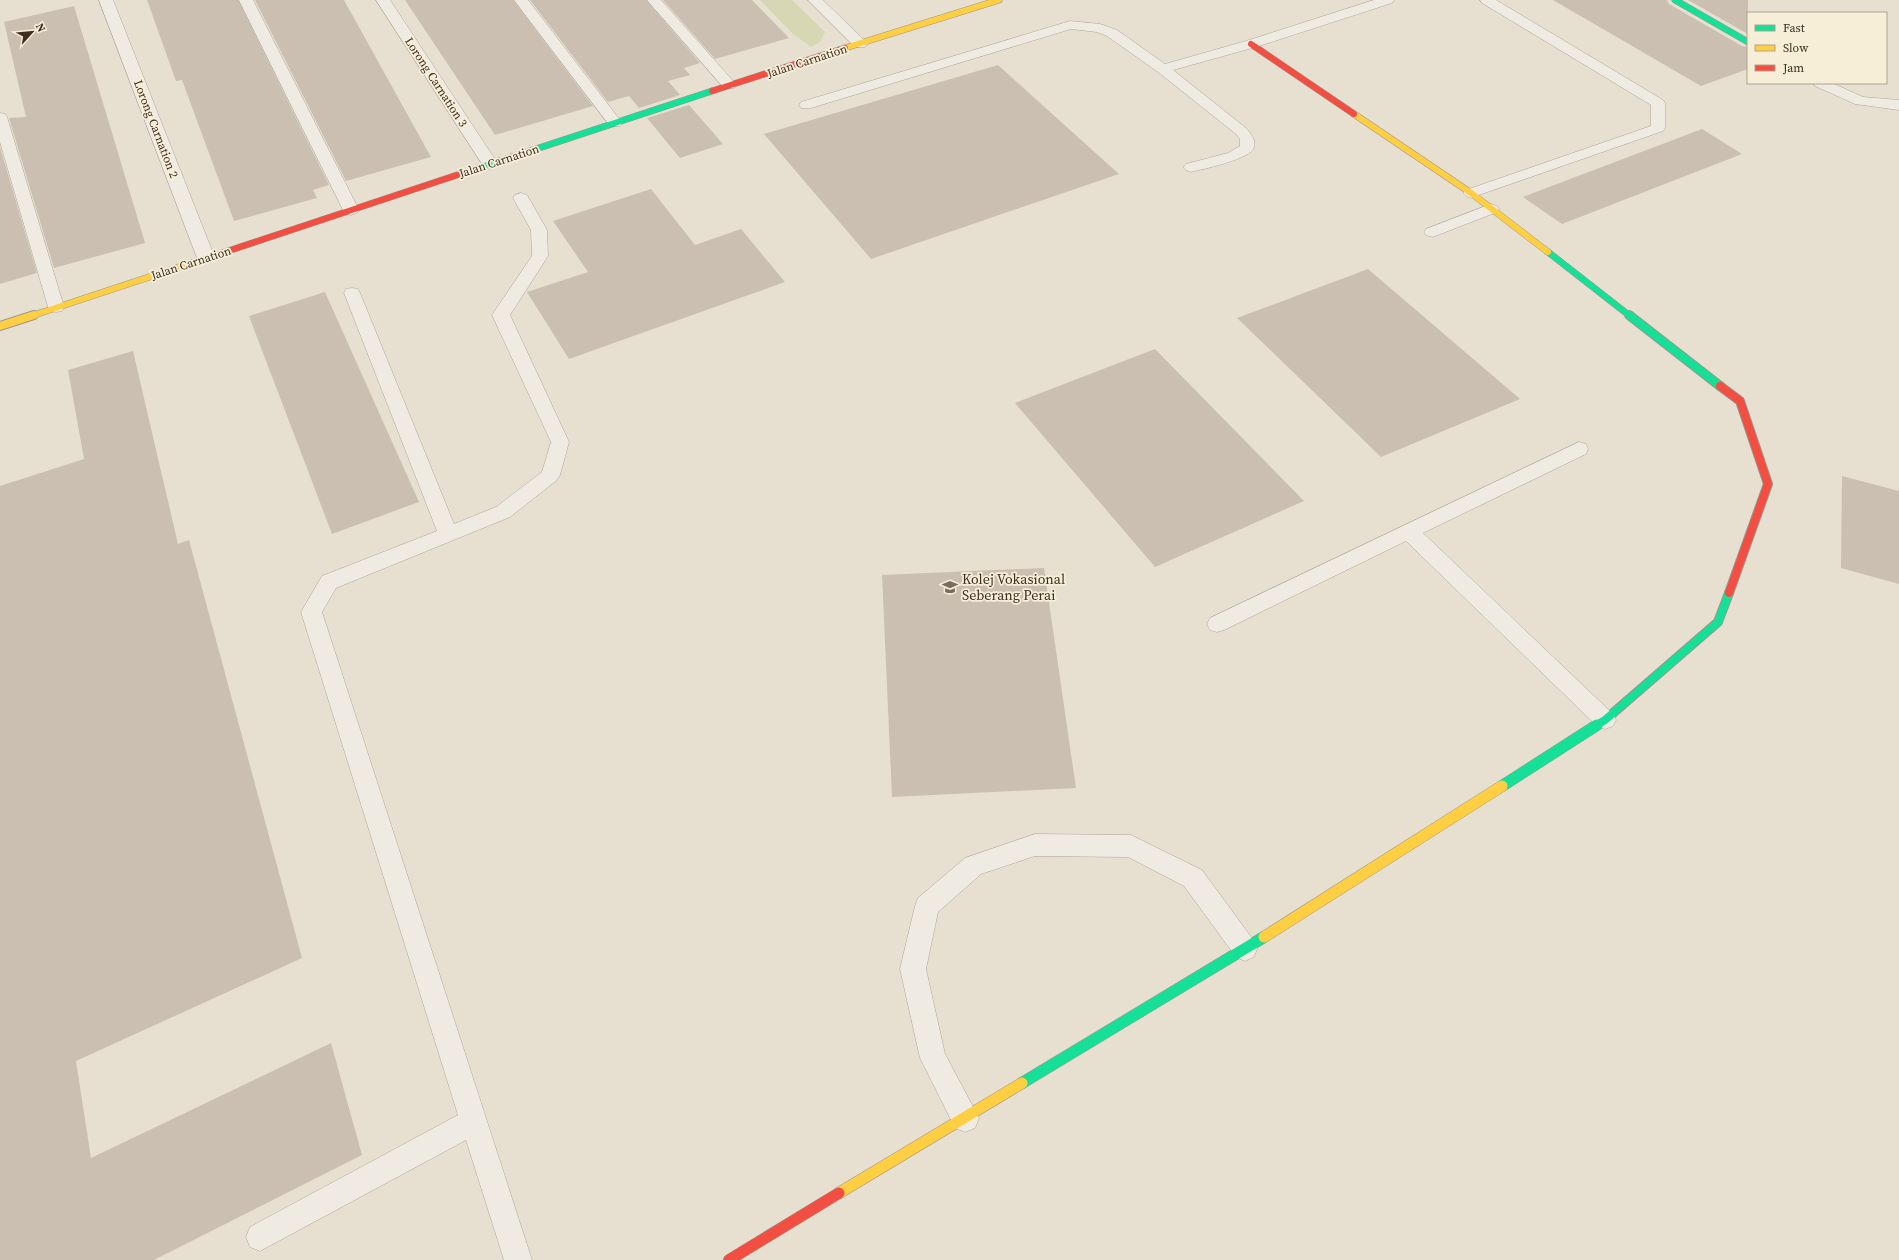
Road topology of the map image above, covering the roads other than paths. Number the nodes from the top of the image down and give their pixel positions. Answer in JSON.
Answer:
{"nodes":[{"id":1,"x":106,"y":0,"type":"edge"},
{"id":2,"x":246,"y":0,"type":"edge"},
{"id":3,"x":383,"y":0,"type":"edge"},
{"id":4,"x":521,"y":0,"type":"edge"},
{"id":5,"x":654,"y":0,"type":"edge"},
{"id":6,"x":815,"y":0,"type":"edge"},
{"id":7,"x":999,"y":0,"type":"edge"},
{"id":8,"x":1387,"y":0,"type":"edge"},
{"id":9,"x":1487,"y":0,"type":"edge"},
{"id":10,"x":1675,"y":0,"type":"edge"},
{"id":11,"x":1747,"y":41,"type":"edge"},
{"id":12,"x":860,"y":44,"type":"junction"},
{"id":13,"x":1250,"y":44,"type":"junction"},
{"id":14,"x":1163,"y":68,"type":"junction"},
{"id":15,"x":1822,"y":84,"type":"edge"},
{"id":16,"x":729,"y":85,"type":"junction"},
{"id":17,"x":806,"y":105,"type":"dead end"},
{"id":18,"x":1899,"y":105,"type":"edge"},
{"id":19,"x":0,"y":117,"type":"edge"},
{"id":20,"x":615,"y":123,"type":"junction"},
{"id":21,"x":490,"y":164,"type":"junction"},
{"id":22,"x":1190,"y":167,"type":"dead end"},
{"id":23,"x":1471,"y":193,"type":"junction"},
{"id":24,"x":521,"y":198,"type":"dead end"},
{"id":25,"x":1492,"y":209,"type":"junction"},
{"id":26,"x":351,"y":210,"type":"junction"},
{"id":27,"x":1432,"y":232,"type":"dead end"},
{"id":28,"x":206,"y":258,"type":"junction"},
{"id":29,"x":352,"y":293,"type":"dead end"},
{"id":30,"x":56,"y":307,"type":"junction"},
{"id":31,"x":0,"y":326,"type":"edge"},
{"id":32,"x":1579,"y":449,"type":"dead end"},
{"id":33,"x":1409,"y":532,"type":"junction"},
{"id":34,"x":448,"y":534,"type":"junction"},
{"id":35,"x":1217,"y":624,"type":"dead end"},
{"id":36,"x":1606,"y":720,"type":"junction"},
{"id":37,"x":1246,"y":949,"type":"junction"},
{"id":38,"x":965,"y":1118,"type":"junction"},
{"id":39,"x":474,"y":1121,"type":"junction"},
{"id":40,"x":260,"y":1237,"type":"dead end"},
{"id":41,"x":518,"y":1260,"type":"edge"},
{"id":42,"x":729,"y":1260,"type":"edge"}],
"edges":[{"from":1,"to":28,"type":"street","name":"Lorong Carnation 2"},
{"from":2,"to":26,"type":"lane"},
{"from":3,"to":21,"type":"street","name":"Lorong Carnation 3"},
{"from":4,"to":20,"type":"lane"},
{"from":5,"to":16,"type":"street"},
{"from":6,"to":12,"type":"street"},
{"from":7,"to":12,"type":"street","name":"Jalan Carnation"},
{"from":8,"to":13,"type":"lane"},
{"from":9,"to":23,"type":"lane"},
{"from":10,"to":11,"type":"street"},
{"from":12,"to":16,"type":"street","name":"Jalan Carnation"},
{"from":13,"to":14,"type":"lane"},
{"from":13,"to":23,"type":"street"},
{"from":14,"to":17,"type":"lane"},
{"from":14,"to":22,"type":"lane"},
{"from":15,"to":18,"type":"street"},
{"from":16,"to":20,"type":"street","name":"Jalan Carnation"},
{"from":19,"to":30,"type":"lane"},
{"from":20,"to":21,"type":"street","name":"Jalan Carnation"},
{"from":21,"to":26,"type":"street","name":"Jalan Carnation"},
{"from":23,"to":25,"type":"street"},
{"from":24,"to":34,"type":"lane"},
{"from":25,"to":27,"type":"lane"},
{"from":25,"to":36,"type":"street"},
{"from":26,"to":28,"type":"street","name":"Jalan Carnation"},
{"from":28,"to":30,"type":"street","name":"Jalan Carnation"},
{"from":29,"to":34,"type":"lane"},
{"from":30,"to":31,"type":"street","name":"Jalan Carnation"},
{"from":32,"to":33,"type":"lane"},
{"from":33,"to":35,"type":"lane"},
{"from":33,"to":36,"type":"lane"},
{"from":34,"to":39,"type":"lane"},
{"from":36,"to":37,"type":"street"},
{"from":37,"to":38,"type":"street"},
{"from":37,"to":38,"type":"lane"},
{"from":38,"to":42,"type":"street"},
{"from":39,"to":40,"type":"lane"},
{"from":39,"to":41,"type":"lane"}]}
